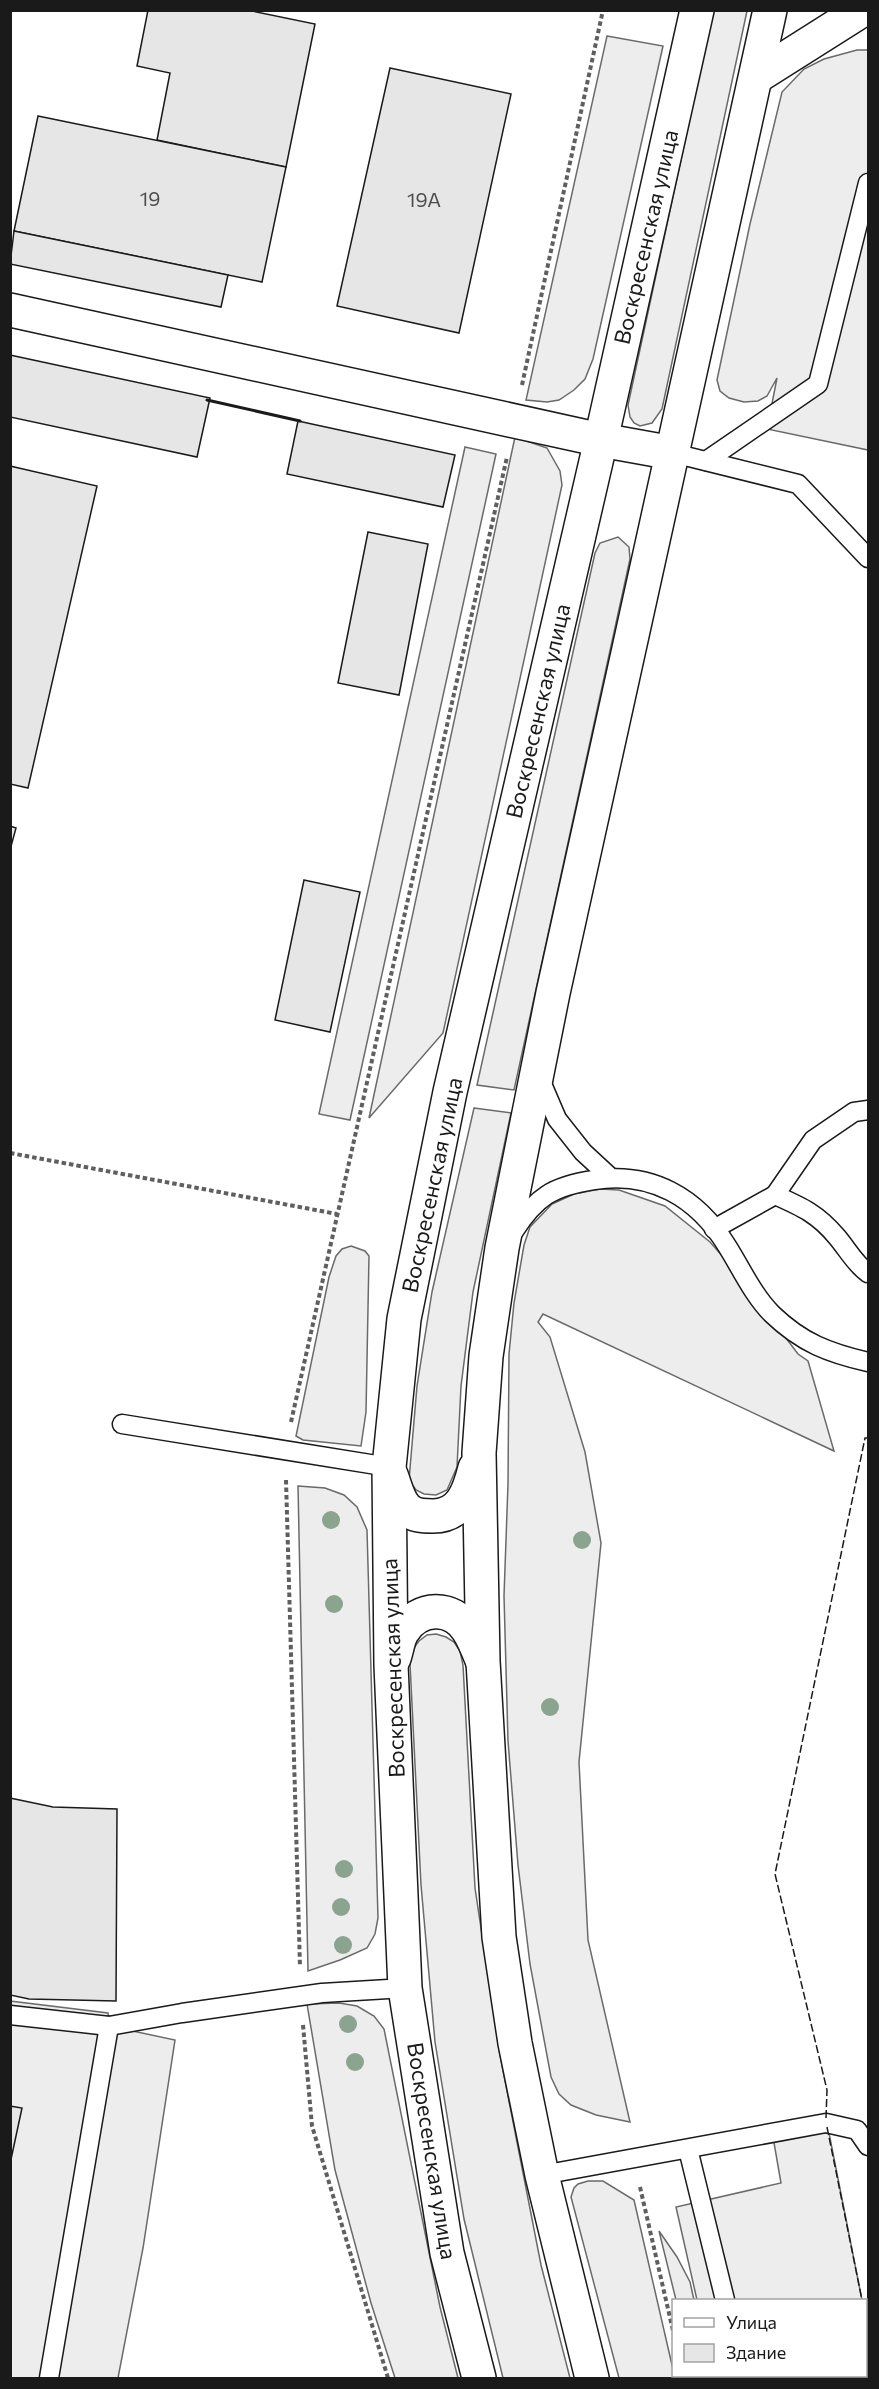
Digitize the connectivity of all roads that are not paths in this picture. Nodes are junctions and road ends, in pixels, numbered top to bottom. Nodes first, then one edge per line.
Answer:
1 (697, 10) edge
2 (770, 10) edge
3 (862, 10) edge
4 (756, 77) junction
5 (868, 183) edge
6 (10, 310) edge
7 (601, 440) junction
8 (672, 453) junction
9 (706, 461) junction
10 (868, 558) edge
11 (537, 1072) junction
12 (868, 1110) edge
13 (610, 1177) junction
14 (775, 1195) junction
15 (714, 1229) junction
16 (502, 1248) junction
17 (868, 1273) edge
18 (868, 1362) edge
19 (122, 1424) dead end
20 (480, 1453) junction
21 (389, 1467) junction
22 (483, 1661) junction
23 (391, 1665) junction
24 (405, 1988) junction
25 (10, 2015) edge
26 (109, 2026) junction
27 (868, 2146) edge
28 (688, 2149) junction
29 (542, 2175) junction
30 (725, 2299) edge
31 (48, 2379) edge
32 (479, 2379) edge
33 (592, 2379) edge

1 - 7 main road, Воскресенская улица
2 - 4 main road
3 - 4 main road
4 - 8 main road
5 - 9 lane
6 - 7 main road
7 - 8 main road
7 - 21 main road, Воскресенская улица
8 - 9 lane
8 - 11 main road
9 - 10 lane
11 - 13 lane
11 - 16 main road
12 - 14 lane
13 - 15 lane
13 - 16 lane
14 - 15 lane
14 - 17 lane
15 - 18 lane
16 - 20 main road
19 - 21 lane
20 - 21 main road
20 - 22 main road
21 - 23 main road, Воскресенская улица
22 - 23 main road
22 - 29 main road
23 - 24 main road, Воскресенская улица
24 - 26 lane
24 - 32 main road, Воскресенская улица
25 - 26 lane
26 - 31 lane
27 - 28 lane
28 - 29 lane
28 - 30 lane
29 - 33 main road

